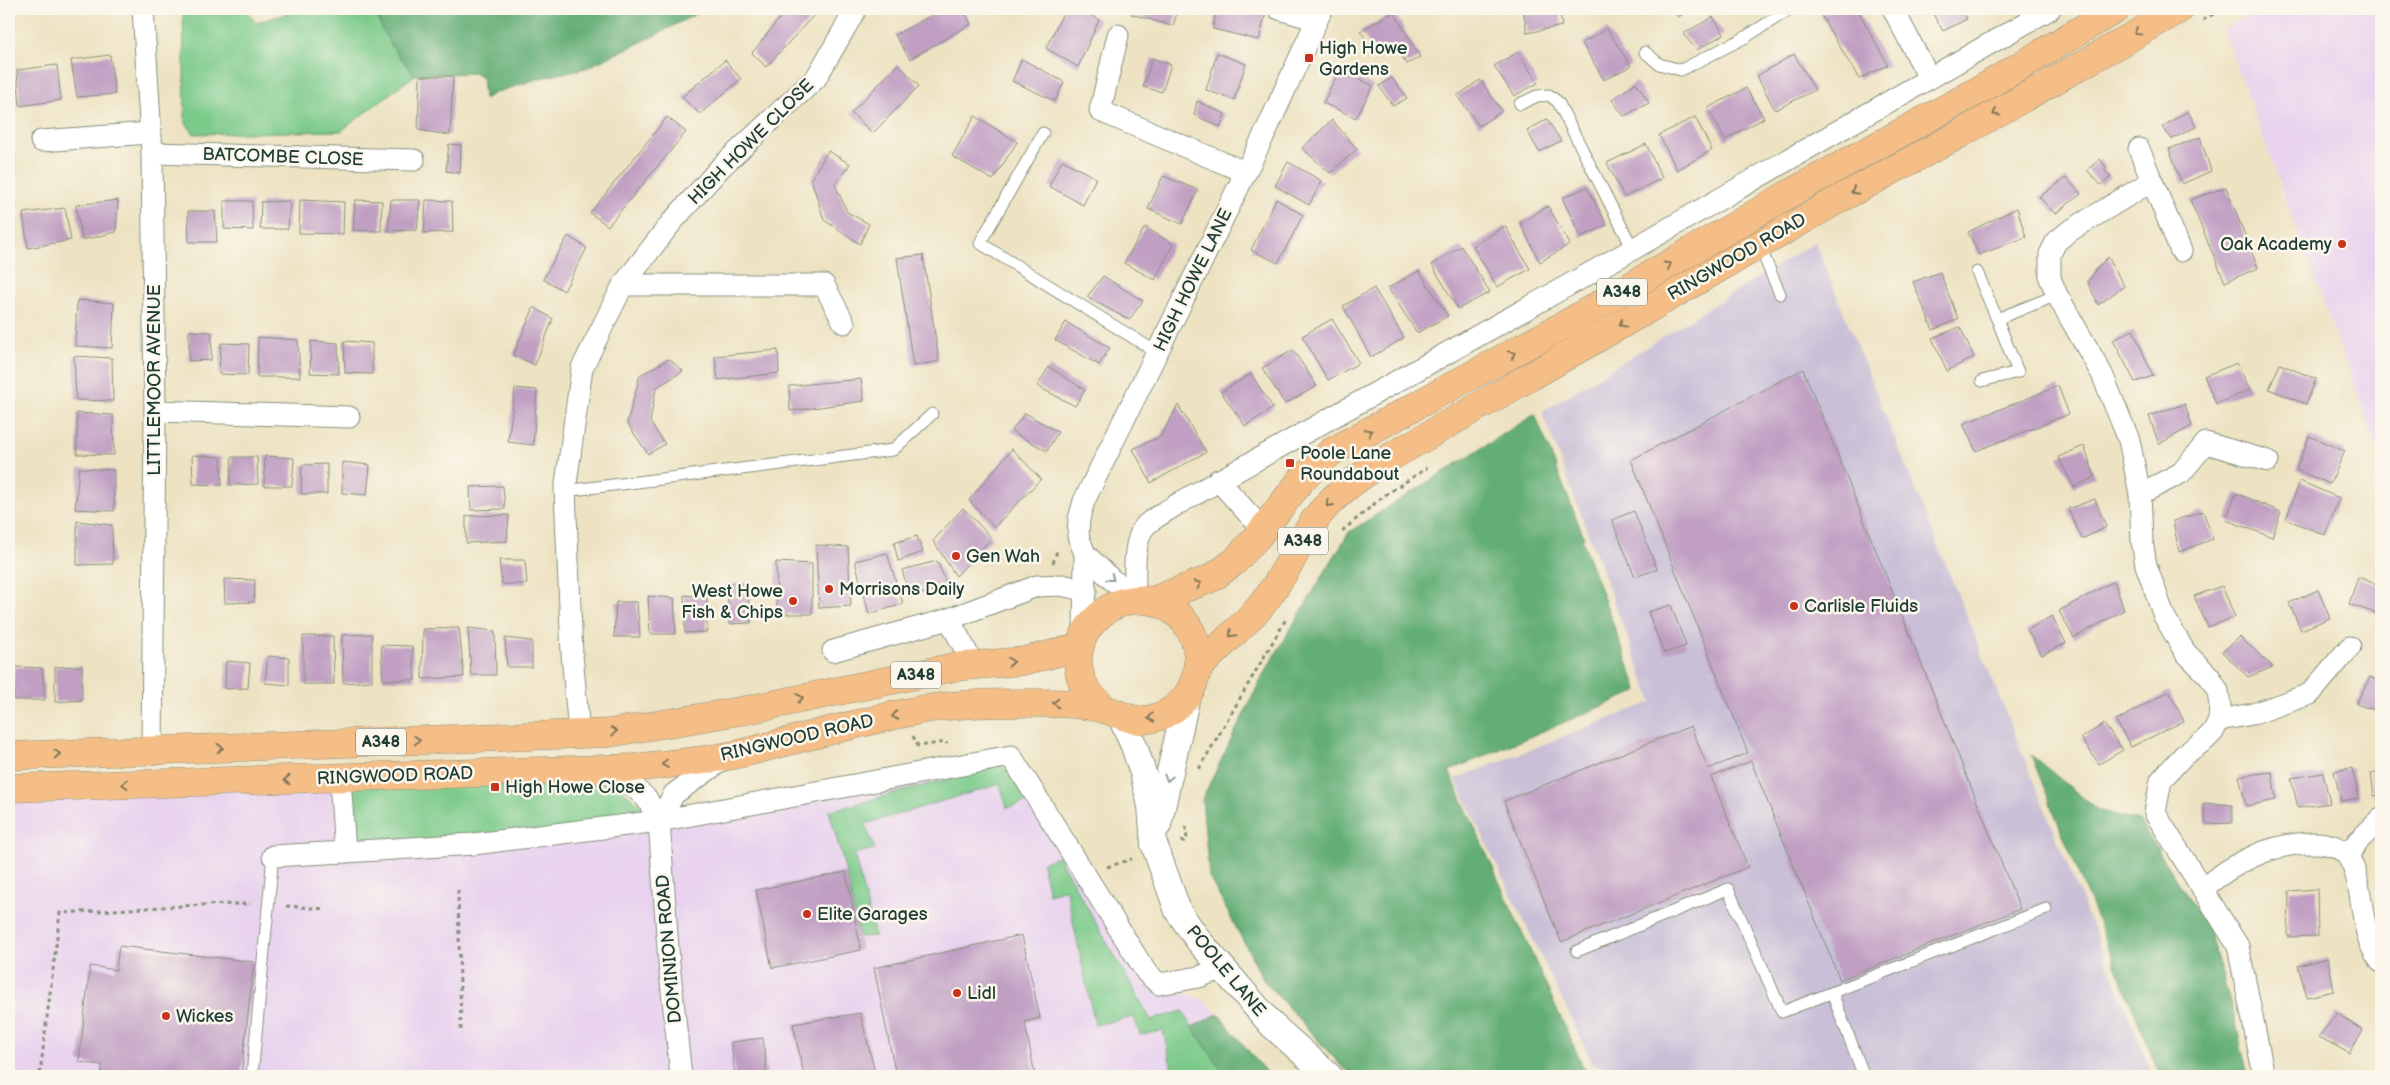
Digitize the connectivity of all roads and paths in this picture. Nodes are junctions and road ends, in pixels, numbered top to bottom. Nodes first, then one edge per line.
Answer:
1 (143, 9) edge
2 (856, 9) edge
3 (1278, 9) edge
4 (1790, 9) edge
5 (1893, 9) edge
6 (2050, 9) edge
7 (2116, 9) edge
8 (2222, 9) edge
9 (1320, 14) edge
10 (2188, 16) edge
11 (1118, 35) dead end
12 (1645, 52) dead end
13 (1929, 78) junction
14 (1520, 104) dead end
15 (1043, 133) dead end
16 (41, 140) dead end
17 (151, 143) junction
18 (2139, 149) dead end
19 (414, 160) dead end
20 (1245, 172) junction
21 (2152, 181) junction
22 (1759, 245) junction
23 (1633, 250) junction
24 (2182, 251) dead end
25 (1977, 272) dead end
26 (623, 285) junction
27 (1780, 294) dead end
28 (2057, 294) junction
29 (1998, 319) junction
30 (844, 323) dead end
31 (1158, 353) junction
32 (1982, 381) dead end
33 (155, 411) junction
34 (932, 414) dead end
35 (350, 417) dead end
36 (2268, 461) dead end
37 (1434, 464) dead end
38 (1218, 480) junction
39 (565, 491) junction
40 (2140, 494) junction
41 (1079, 519) junction
42 (1263, 530) junction
43 (1338, 534) dead end
44 (1085, 554) junction
45 (1037, 586) junction
46 (1086, 591) junction
47 (1142, 598) junction
48 (1288, 616) dead end
49 (949, 619) junction
50 (1082, 640) junction
51 (2350, 647) dead end
52 (833, 651) dead end
53 (974, 664) junction
54 (1199, 667) junction
55 (1187, 696) junction
56 (1113, 713) junction
57 (2219, 720) junction
58 (579, 734) junction
59 (152, 751) junction
60 (9, 756) edge
61 (729, 756) junction
62 (598, 769) junction
63 (1197, 775) dead end
64 (340, 778) junction
65 (9, 788) edge
66 (1187, 819) dead end
67 (2381, 819) edge
68 (659, 821) junction
69 (1187, 840) dead end
70 (345, 852) junction
71 (1144, 852) junction
72 (273, 856) joint
73 (2348, 856) junction
74 (1085, 874) junction
75 (2202, 888) junction
76 (458, 890) dead end
77 (267, 903) junction
78 (2046, 909) dead end
79 (325, 910) dead end
80 (1577, 951) dead end
81 (2381, 962) edge
82 (1223, 968) junction
83 (1832, 992) junction
84 (461, 1034) dead end
85 (40, 1074) dead end
86 (252, 1076) edge
87 (681, 1076) edge
88 (1329, 1076) edge
89 (1864, 1076) edge
90 (2264, 1076) edge

1 - 17 street, LITTLEMOOR AVENUE
2 - 26 street, HIGH HOWE CLOSE
3 - 9 street
4 - 12 lane
5 - 13 street
6 - 13 street
42 -> 7 highway, RINGWOOD ROAD / A348
8 - 10 path
9 - 20 street, HIGH HOWE LANE
10 -> 22 highway, RINGWOOD ROAD / A348
11 - 20 street
13 - 23 street
14 - 23 lane
15 - 31 lane
16 - 17 street, BATCOMBE CLOSE
17 - 19 street, BATCOMBE CLOSE
17 - 33 street, LITTLEMOOR AVENUE
18 - 21 street
20 - 31 street, HIGH HOWE LANE
21 - 24 street
21 - 28 street
22 - 27 lane
22 -> 54 highway, RINGWOOD ROAD / A348
23 - 38 street
25 - 29 lane
26 - 30 street
26 - 39 street, HIGH HOWE CLOSE
28 - 29 lane
28 - 40 street
29 - 32 lane
31 - 41 street, HIGH HOWE LANE
33 - 35 street
33 - 59 street, LITTLEMOOR AVENUE
34 - 39 lane
36 - 40 street
37 - 43 path
38 - 42 street
38 - 47 street
39 - 58 street, HIGH HOWE CLOSE
40 - 57 street
41 - 44 street, HIGH HOWE LANE
41 - 45 path
47 -> 42 highway, RINGWOOD ROAD / A348
44 - 46 street, HIGH HOWE LANE
44 -> 47 street
45 - 46 street
45 - 49 street
46 - 50 street, HIGH HOWE LANE
47 - 50 highway
47 - 54 highway
48 - 63 path
49 - 52 street
49 - 53 street
53 -> 50 highway, RINGWOOD ROAD / A348
50 - 56 highway
51 - 57 street
58 -> 53 highway, RINGWOOD ROAD / A348
54 - 55 highway
55 -> 56 highway
55 -> 71 street
56 -> 61 highway, RINGWOOD ROAD / A348
56 - 71 street, POOLE LANE
57 - 75 street
59 -> 58 highway, RINGWOOD ROAD / A348
60 -> 59 highway, RINGWOOD ROAD / A348
61 -> 62 highway, RINGWOOD ROAD / A348
61 - 68 street
62 - 64 highway, RINGWOOD ROAD / A348
62 - 68 street
64 -> 65 highway, RINGWOOD ROAD / A348
64 - 70 street
66 - 69 path
67 - 73 street
68 - 70 street
68 - 74 street
68 - 87 street, DOMINION ROAD
70 - 72 street
71 - 74 path
71 - 82 street, POOLE LANE
72 - 77 lane
73 - 75 street
73 - 81 street
74 - 82 street
75 - 90 street
76 - 84 path
77 - 79 path
77 - 85 path
77 - 86 lane
78 - 83 lane
80 - 83 lane
82 - 88 street, POOLE LANE
83 - 89 lane

